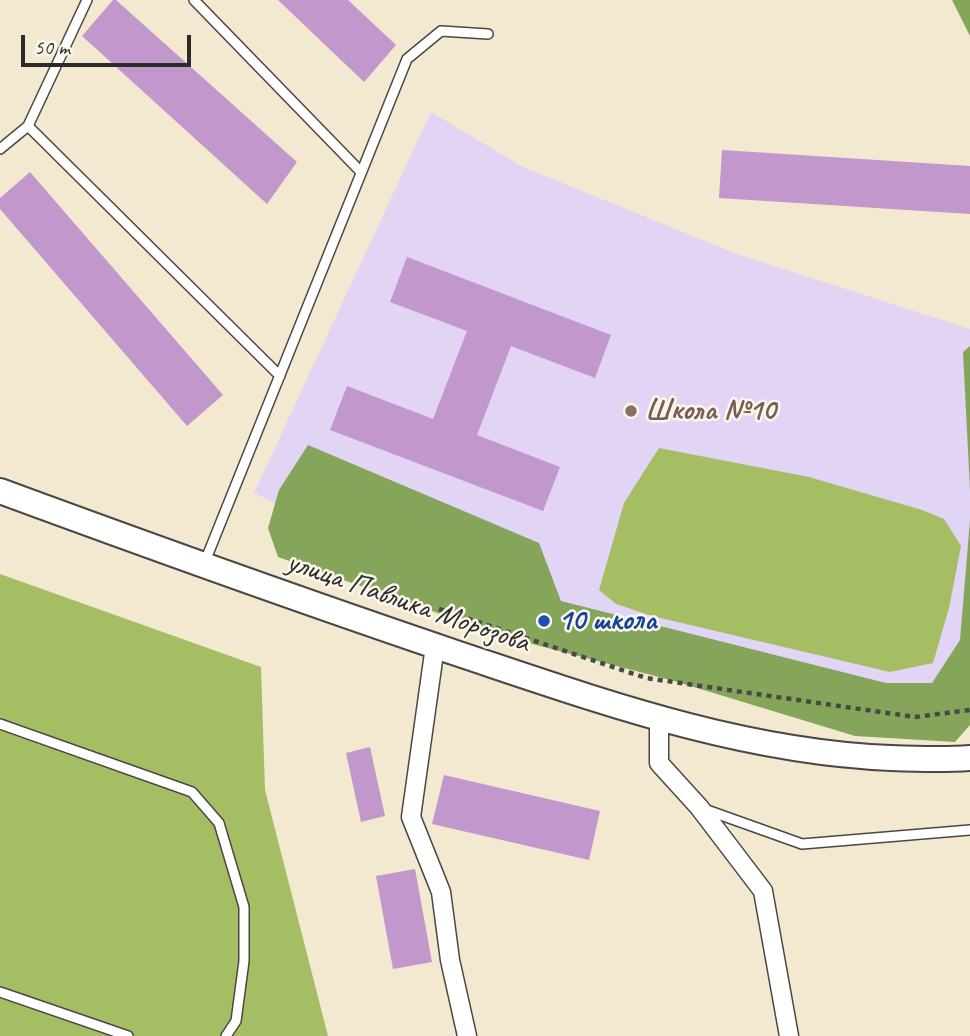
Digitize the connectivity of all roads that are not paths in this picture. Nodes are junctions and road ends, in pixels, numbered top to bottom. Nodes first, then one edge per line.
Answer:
1 (87, 0) edge
2 (194, 0) edge
3 (488, 34) dead end
4 (29, 126) junction
5 (0, 149) edge
6 (361, 172) junction
7 (280, 376) junction
8 (0, 491) edge
9 (204, 565) junction
10 (435, 646) junction
11 (659, 719) junction
12 (0, 724) edge
13 (970, 758) edge
14 (699, 807) junction
15 (970, 830) edge
16 (0, 992) edge
17 (128, 1036) edge
18 (226, 1036) edge
19 (467, 1036) edge
20 (789, 1036) edge

1 - 4 lane
2 - 6 lane
3 - 6 lane
4 - 5 lane
4 - 7 lane
6 - 7 lane
7 - 9 lane
8 - 9 main road, улица Павлика Морозова
9 - 10 main road, улица Павлика Морозова
10 - 11 main road, улица Павлика Морозова
10 - 19 street
11 - 13 main road, улица Павлика Морозова
11 - 14 street
12 - 18 lane
14 - 15 lane
14 - 20 street
16 - 17 lane

